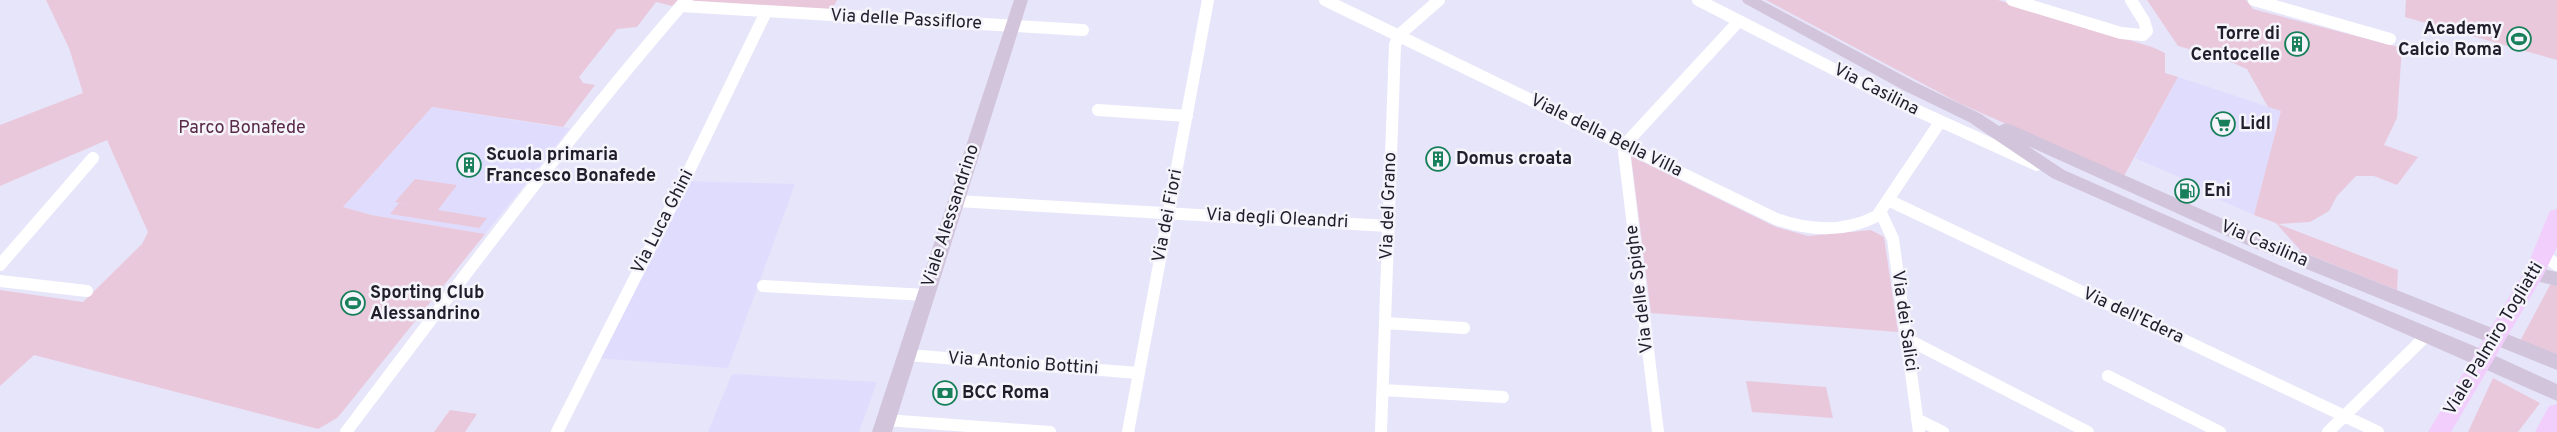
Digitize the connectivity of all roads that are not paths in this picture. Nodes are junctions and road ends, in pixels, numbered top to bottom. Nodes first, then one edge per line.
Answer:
1 (1021, 0) edge
2 (1208, 0) edge
3 (1324, 0) edge
4 (1439, 0) edge
5 (1698, 0) edge
6 (1749, 0) edge
7 (2012, 0) edge
8 (2044, 0) edge
9 (2131, 0) edge
10 (2254, 0) edge
11 (683, 3) edge
12 (2034, 7) junction
13 (766, 12) junction
14 (1738, 22) junction
15 (1012, 26) junction
16 (1084, 30) dead end
17 (1399, 35) junction
18 (2390, 39) dead end
19 (1098, 110) dead end
20 (1187, 116) junction
21 (1975, 118) junction
22 (1940, 122) junction
23 (1625, 145) junction
24 (93, 158) dead end
25 (2058, 174) junction
26 (1888, 200) junction
27 (956, 201) junction
28 (1169, 213) junction
29 (1880, 213) junction
30 (2557, 216) edge
31 (1388, 226) junction
32 (2550, 260) edge
33 (0, 265) edge
34 (2534, 274) junction
35 (2557, 278) edge
36 (0, 282) edge
37 (763, 286) dead end
38 (87, 291) dead end
39 (926, 294) junction
40 (1385, 323) junction
41 (1464, 328) dead end
42 (2428, 334) junction
43 (2496, 338) junction
44 (1907, 339) junction
45 (907, 356) junction
46 (2484, 358) junction
47 (2557, 362) edge
48 (1139, 373) junction
49 (2108, 376) dead end
50 (1383, 390) junction
51 (2557, 393) edge
52 (1503, 397) dead end
53 (2557, 413) edge
54 (2344, 416) junction
55 (1918, 425) edge
56 (884, 426) edge
57 (346, 432) edge
58 (557, 432) edge
59 (1050, 432) edge
60 (1128, 432) edge
61 (1381, 432) edge
62 (1658, 432) edge
63 (1943, 432) edge
64 (2088, 432) edge
65 (2220, 432) edge
66 (2328, 432) edge
67 (2378, 432) edge
68 (2439, 432) edge
69 (2546, 432) edge

1 - 15 main road, Viale Alessandrino
2 - 20 street, Via dei Fiori
3 - 17 street, Viale della Bella Villa
4 - 17 street
5 - 14 street, Via Casilina
6 - 21 main road, Via Casilina
7 - 12 street
8 - 12 street
9 - 12 street
10 - 18 street
11 - 13 street, Via delle Passiflore
11 - 57 street
13 - 15 street, Via delle Passiflore
13 - 58 street, Via Luca Ghini
14 - 22 street, Via Casilina
14 - 23 street
15 - 16 street, Via delle Passiflore
15 - 27 main road, Viale Alessandrino
17 - 23 street, Viale della Bella Villa
17 - 31 street, Via del Grano
19 - 20 street
20 - 28 street, Via dei Fiori
21 - 25 main road, Via Casilina
21 - 43 main road, Via Casilina
22 - 25 street, Via Casilina
22 - 26 street
23 - 29 street, Viale della Bella Villa
23 - 62 street, Via delle Spighe
24 - 33 street
25 - 42 main road, Via Casilina
26 - 29 street
26 - 54 street, Via dell'Edera
27 - 28 street, Via degli Oleandri
27 - 39 main road, Viale Alessandrino
28 - 31 street, Via degli Oleandri
28 - 48 street, Via dei Fiori
29 - 44 street, Via dei Salici
30 - 32 main road, Viale Palmiro Togliatti
31 - 40 street, Via del Grano
32 - 34 main road, Viale Palmiro Togliatti
34 - 35 main road
34 - 43 main road, Viale Palmiro Togliatti
36 - 38 street
37 - 39 street
39 - 45 main road, Viale Alessandrino
40 - 41 street
40 - 50 street, Via del Grano
42 - 46 main road, Via Casilina
42 - 54 street
43 - 46 main road, Viale Palmiro Togliatti
43 - 47 main road, Via Casilina
44 - 55 street, Via dei Salici
44 - 64 street
45 - 48 street, Via Antonio Bottini
45 - 56 main road, Viale Alessandrino
46 - 51 main road, Via Casilina
46 - 68 main road, Viale Palmiro Togliatti
48 - 60 street, Via dei Fiori
49 - 65 street
50 - 52 street
50 - 61 street, Via del Grano
53 - 69 main road
54 - 66 street
54 - 67 street, Via dell'Edera
55 - 63 street
56 - 59 street

